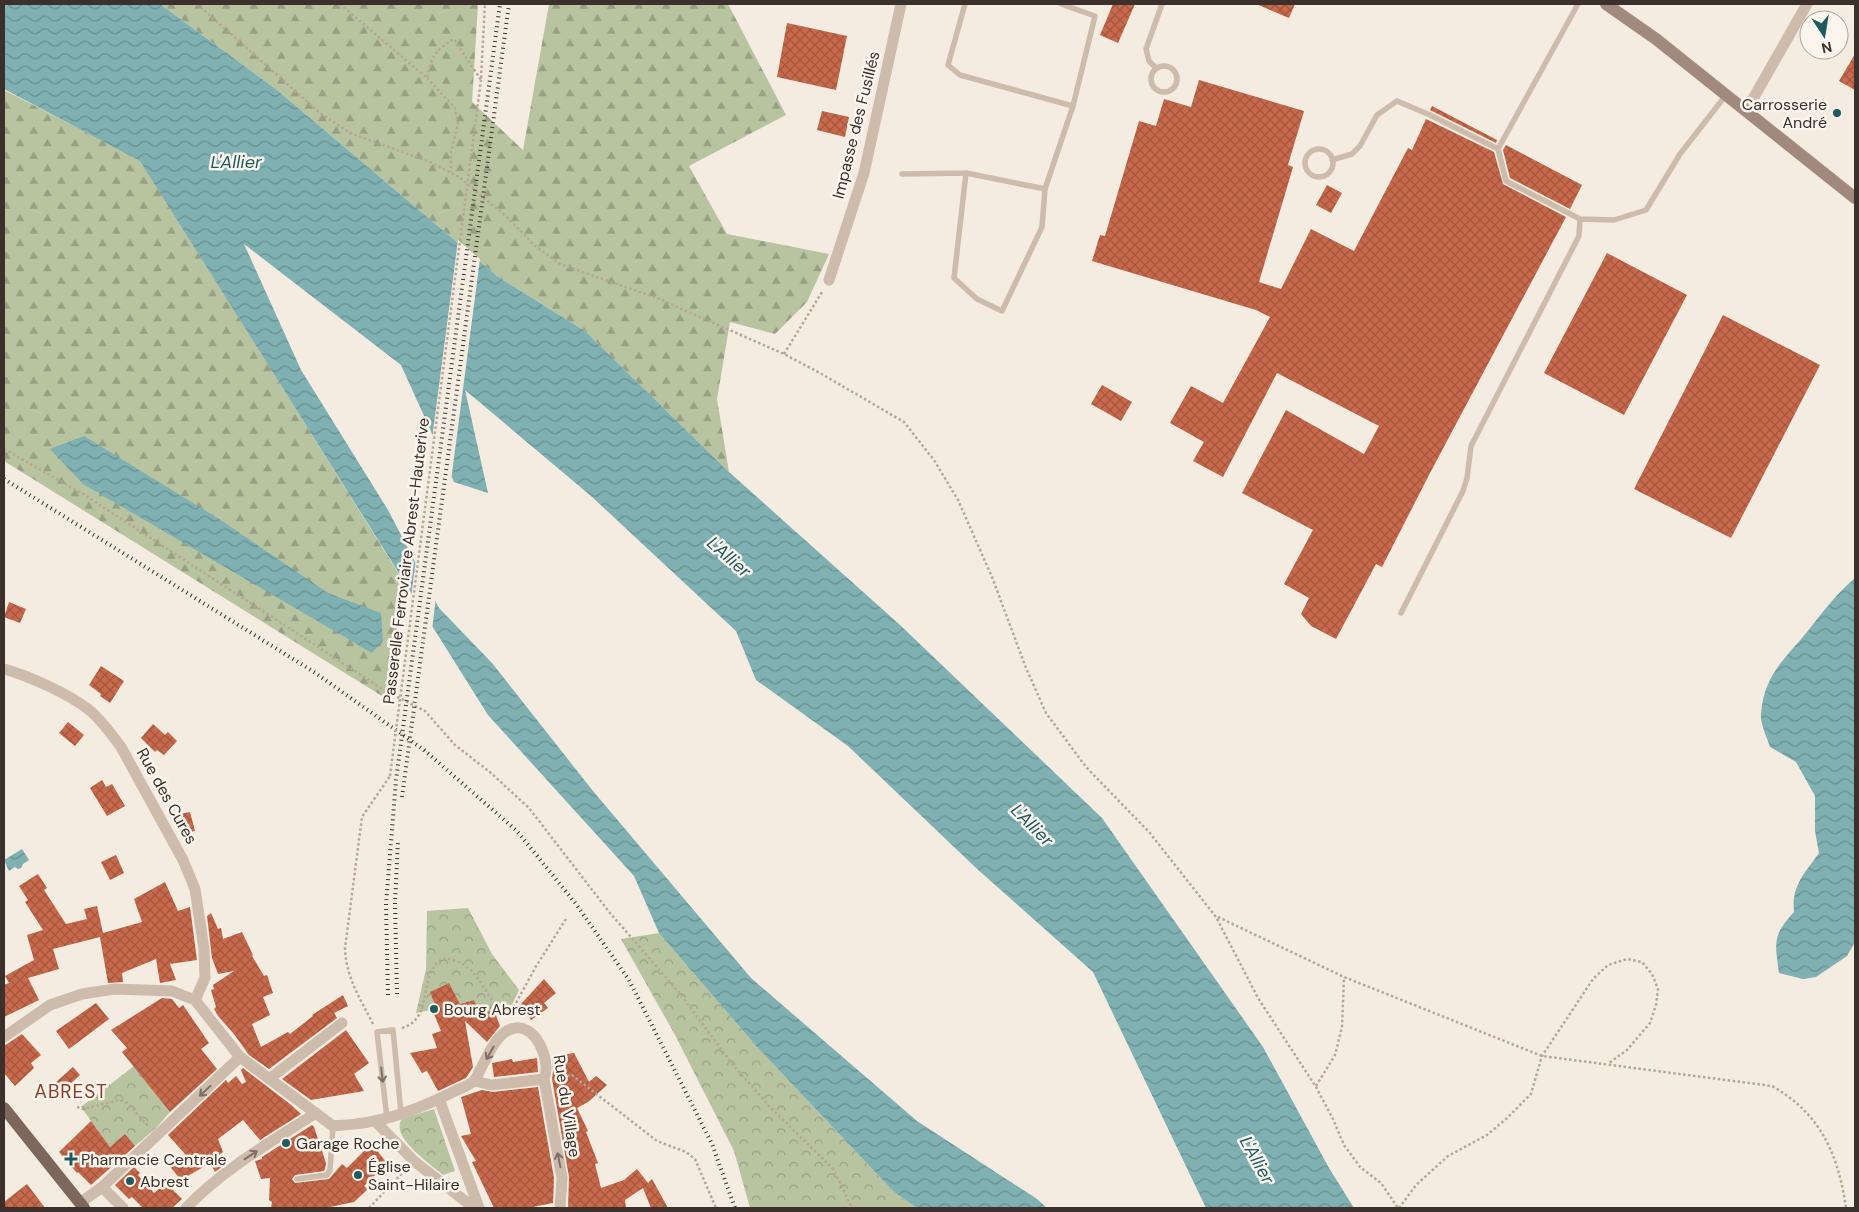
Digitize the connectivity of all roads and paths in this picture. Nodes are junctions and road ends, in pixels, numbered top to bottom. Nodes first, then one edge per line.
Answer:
1 (197, 4) edge
2 (340, 4) edge
3 (485, 4) edge
4 (902, 4) edge
5 (965, 4) edge
6 (1061, 4) edge
7 (1162, 4) edge
8 (1578, 4) edge
9 (1606, 4) edge
10 (1808, 4) edge
11 (1156, 68) junction
12 (427, 78) junction
13 (481, 80) junction
14 (1726, 96) junction
15 (1072, 106) junction
16 (1746, 111) junction
17 (1498, 149) junction
18 (1332, 160) junction
19 (450, 173) junction
20 (966, 173) junction
21 (902, 174) dead end
22 (1045, 189) junction
23 (1855, 198) edge
24 (1580, 219) junction
25 (829, 280) joint
26 (784, 354) junction
27 (4, 449) edge
28 (1401, 613) dead end
29 (4, 668) edge
30 (1216, 917) junction
31 (566, 918) dead end
32 (1344, 977) junction
33 (195, 1000) junction
34 (342, 1023) dead end
35 (393, 1030) junction
36 (377, 1032) junction
37 (4, 1037) edge
38 (1542, 1056) junction
39 (240, 1057) junction
40 (1608, 1064) junction
41 (269, 1079) junction
42 (544, 1079) junction
43 (474, 1081) junction
44 (1316, 1087) junction
45 (438, 1099) junction
46 (77, 1107) dead end
47 (4, 1108) edge
48 (316, 1113) junction
49 (402, 1113) junction
50 (387, 1118) junction
51 (374, 1121) junction
52 (333, 1126) junction
53 (156, 1136) junction
54 (414, 1161) junction
55 (297, 1179) dead end
56 (102, 1186) junction
57 (82, 1206) edge
58 (123, 1208) edge
59 (186, 1208) edge
60 (369, 1208) edge
61 (474, 1208) edge
62 (479, 1208) edge
63 (560, 1208) edge
64 (716, 1208) edge
65 (852, 1208) edge
66 (1398, 1208) edge
67 (1846, 1208) edge

1 - 19 path
2 - 12 path
3 - 13 path, Passerelle Ferroviaire Abrest-Hauterive
4 - 25 street, Impasse des Fusillés
5 - 15 lane
6 - 15 lane
7 - 11 lane
8 - 17 lane
9 - 14 main road
10 - 16 street
11 - 11 lane
12 - 13 path
12 - 19 path
13 - 36 path, Passerelle Ferroviaire Abrest-Hauterive, bridge
14 - 16 main road
14 - 24 lane
15 - 22 lane
16 - 23 main road
17 - 18 lane
17 - 24 lane
18 - 18 lane
19 - 26 path
20 - 21 lane
20 - 22 lane
20 - 22 lane
24 - 28 lane
25 - 26 path
26 - 30 path
27 - 65 path
29 - 33 street, Rue des Cures
30 - 32 path
30 - 44 path
31 - 35 path
32 - 38 path
32 - 44 path
33 - 37 street
33 - 39 street
34 - 41 street
35 - 36 lane
35 - 49 lane
36 -> 50 lane
38 - 40 path
38 - 40 path
38 - 66 path
39 - 41 street
39 -> 53 street
40 - 67 path
41 - 48 street
42 - 43 street
42 -> 43 street, Rue du Village
63 -> 42 street, Rue du Village
42 - 64 path
43 - 45 street
44 - 66 path
45 - 49 street
45 - 62 street
46 - 53 path
47 - 57 main road
48 - 52 street
59 -> 48 street
49 - 50 street
50 - 51 street
51 - 52 street
51 - 54 street
52 - 55 lane
53 - 56 street
54 - 60 path
54 - 61 street
56 - 57 street
56 - 58 street

